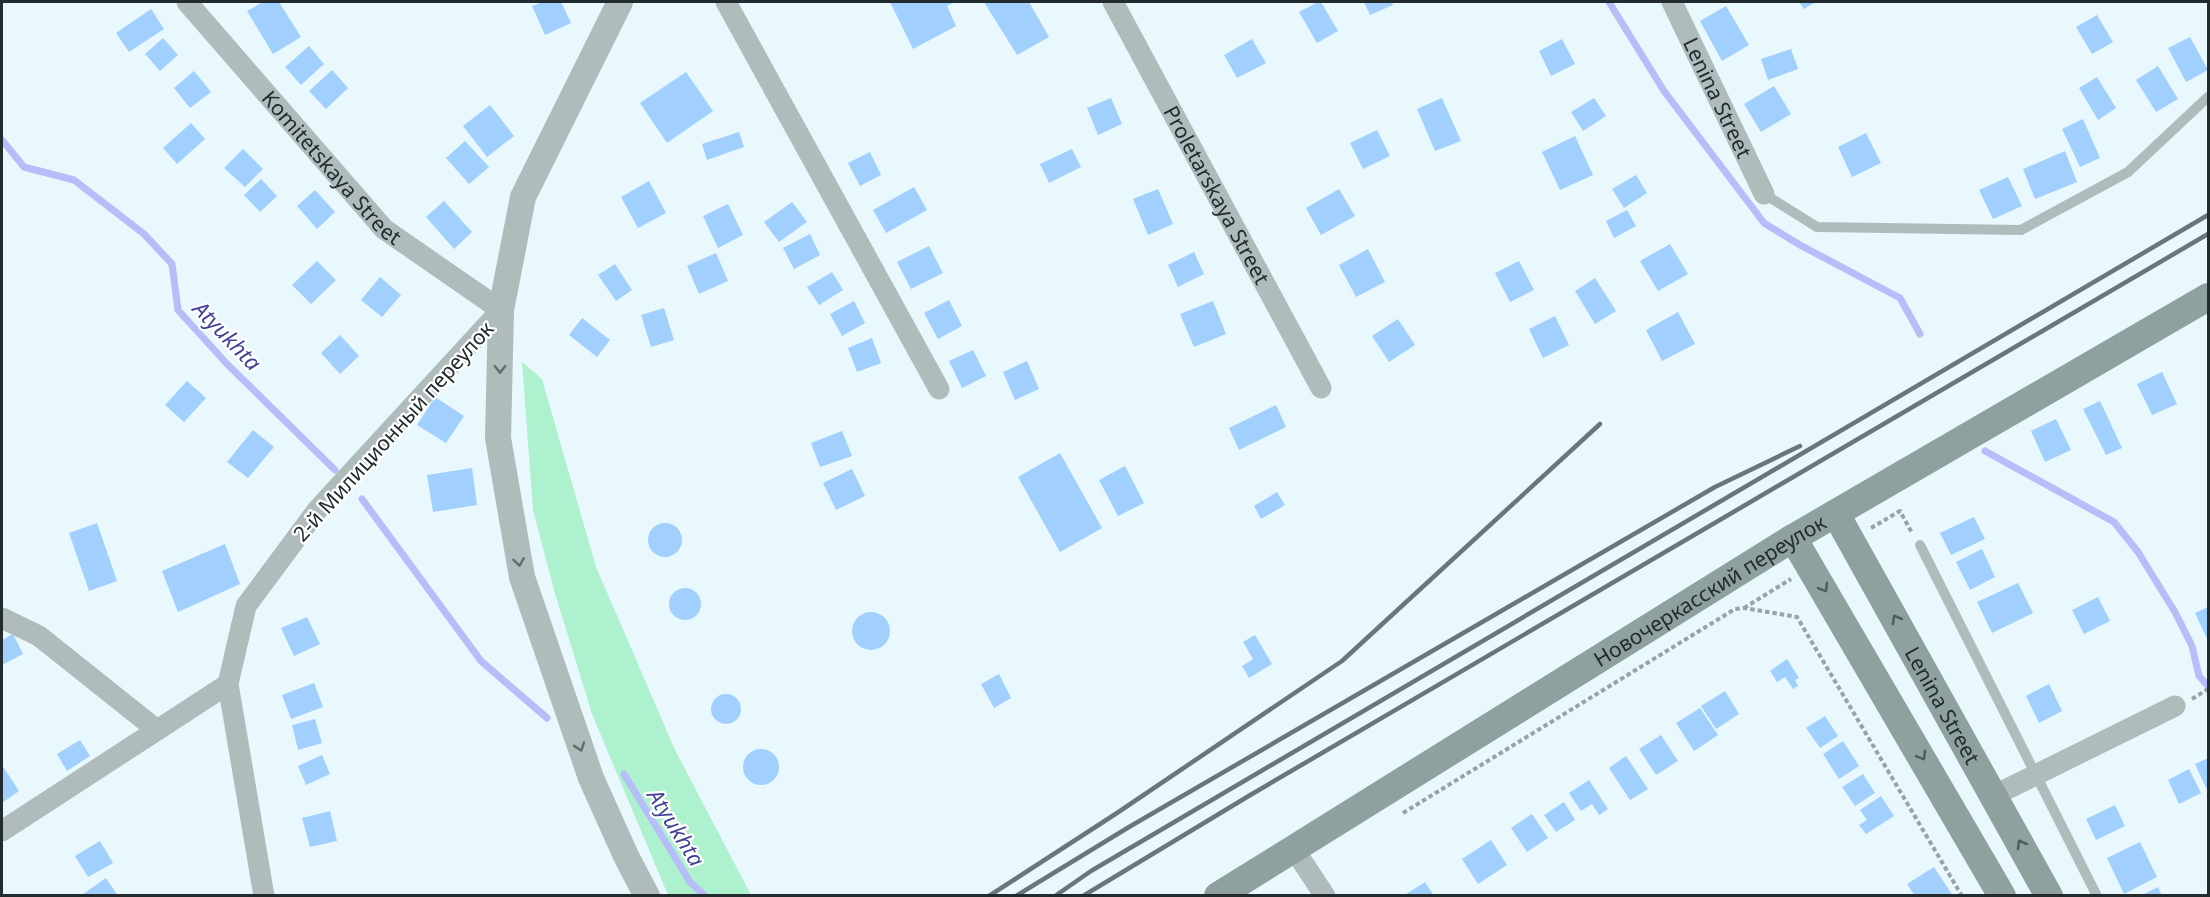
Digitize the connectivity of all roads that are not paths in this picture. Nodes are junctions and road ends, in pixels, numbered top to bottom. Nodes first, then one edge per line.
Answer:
1 (187, 2) edge
2 (620, 2) edge
3 (726, 2) edge
4 (1113, 2) edge
5 (1672, 2) edge
6 (2208, 97) edge
7 (1764, 194) joint
8 (2208, 297) edge
9 (501, 310) junction
10 (1321, 388) dead end
11 (939, 389) dead end
12 (1836, 514) junction
13 (1793, 538) junction
14 (1920, 545) dead end
15 (2, 618) edge
16 (228, 684) junction
17 (2175, 706) dead end
18 (157, 730) junction
19 (2035, 775) junction
20 (1993, 796) junction
21 (2, 831) edge
22 (1294, 849) junction
23 (264, 896) edge
24 (647, 896) edge
25 (1218, 896) edge
26 (1325, 896) edge
27 (2002, 896) edge
28 (2049, 896) edge
29 (2097, 896) edge

1 - 9 street, Komitetskaya Street
2 - 9 street
3 - 11 street
4 - 10 street, Proletarskaya Street
5 - 7 street, Lenina Street
6 - 7 lane
8 - 12 main road, Новочеркасский переулок
9 - 16 street, 2-й Милиционный переулок
9 -> 24 street
12 - 13 main road, Новочеркасский переулок
20 -> 12 main road, Lenina Street
13 - 22 main road, Новочеркасский переулок
13 -> 27 main road, Lenina Street
14 - 19 lane
15 - 18 street
16 - 18 street
16 - 23 street, 2-й Милиционный переулок
17 - 19 street
18 - 21 street
19 - 20 street
19 - 29 lane
28 -> 20 main road, Lenina Street
22 - 25 main road, Новочеркасский переулок
22 - 26 street

